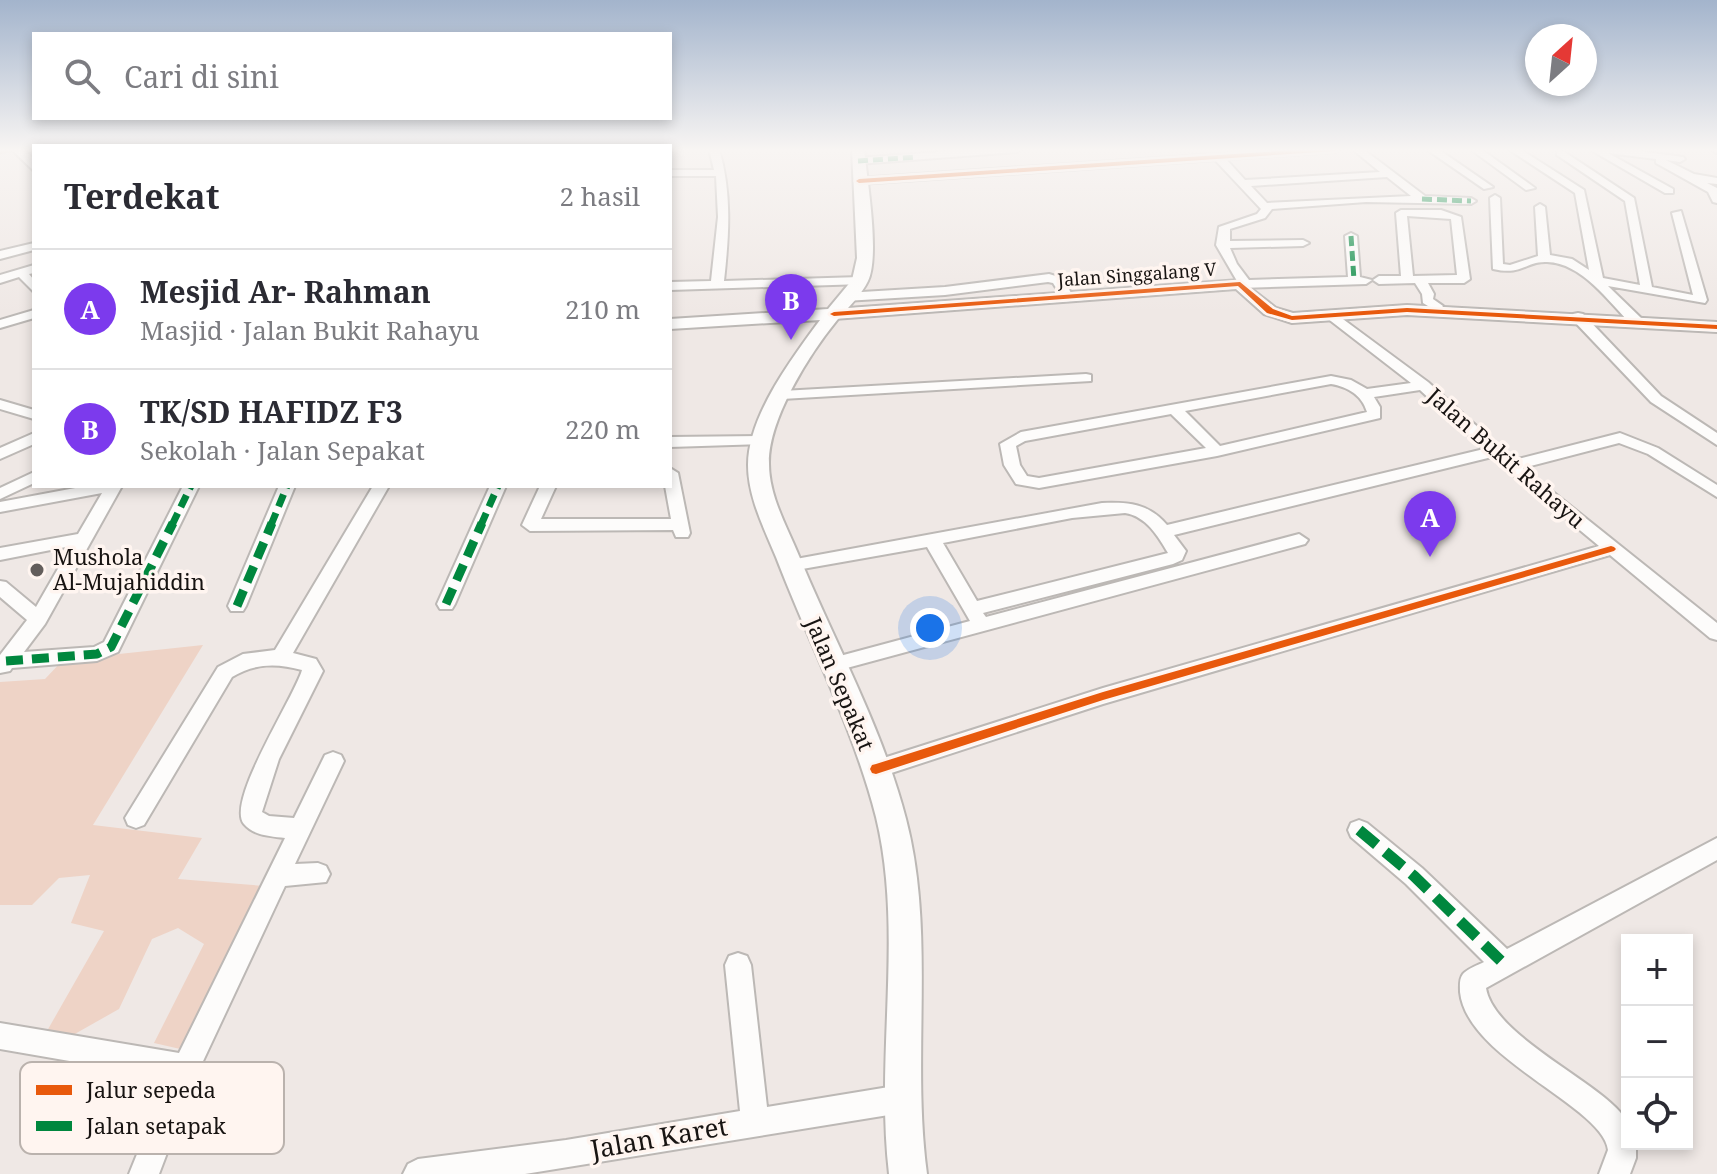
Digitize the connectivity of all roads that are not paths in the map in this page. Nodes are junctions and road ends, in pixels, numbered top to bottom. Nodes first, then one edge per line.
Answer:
1 (726, 204) edge
2 (861, 204) edge
3 (1297, 204) edge
4 (1493, 204) edge
5 (1583, 204) edge
6 (1631, 204) edge
7 (1265, 206) joint
8 (1540, 207) dead end
9 (1677, 213) dead end
10 (1351, 236) dead end
11 (1303, 243) dead end
12 (1222, 245) junction
13 (32, 247) edge
14 (0, 255) edge
15 (1544, 258) junction
16 (27, 270) edge
17 (0, 279) edge
18 (1413, 279) junction
19 (1366, 280) junction
20 (860, 281) junction
21 (1598, 281) junction
22 (1243, 284) junction
23 (672, 286) edge
24 (717, 286) junction
25 (1647, 291) junction
26 (1701, 300) junction
27 (1717, 303) edge
28 (840, 306) junction
29 (1439, 309) junction
30 (32, 315) edge
31 (1332, 315) junction
32 (1578, 317) junction
33 (1636, 321) junction
34 (0, 324) edge
35 (672, 324) edge
36 (1717, 327) edge
37 (1086, 378) dead end
38 (1423, 385) junction
39 (1365, 394) junction
40 (782, 395) junction
41 (0, 404) edge
42 (1176, 410) junction
43 (27, 413) edge
44 (0, 419) edge
45 (1709, 429) edge
46 (32, 439) edge
47 (1717, 440) edge
48 (760, 441) junction
49 (672, 442) edge
50 (1217, 451) junction
51 (1495, 451) junction
52 (0, 454) edge
53 (1511, 466) junction
54 (32, 478) edge
55 (672, 483) edge
56 (103, 488) edge
57 (113, 488) edge
58 (190, 488) edge
59 (286, 488) edge
60 (380, 488) edge
61 (497, 488) edge
62 (547, 488) edge
63 (1717, 492) edge
64 (0, 494) edge
65 (0, 507) edge
66 (1161, 532) junction
67 (85, 538) junction
68 (932, 540) junction
69 (1299, 540) dead end
70 (1611, 549) junction
71 (0, 554) edge
72 (791, 565) junction
73 (0, 587) edge
74 (446, 604) dead end
75 (237, 606) dead end
76 (976, 616) junction
77 (38, 619) junction
78 (1717, 633) edge
79 (281, 657) junction
80 (832, 665) junction
81 (3, 666) edge
82 (333, 761) dead end
83 (876, 769) junction
84 (136, 818) dead end
85 (300, 829) junction
86 (1359, 830) dead end
87 (1717, 848) edge
88 (318, 874) dead end
89 (278, 876) junction
90 (1504, 964) junction
91 (738, 965) dead end
92 (0, 1036) edge
93 (151, 1062) edge
94 (189, 1062) edge
95 (901, 1099) junction
96 (755, 1122) junction
97 (152, 1154) edge
98 (144, 1174) edge
99 (418, 1174) edge
100 (908, 1174) edge
101 (1614, 1174) edge

1 - 24 street
2 - 20 main road
3 - 7 street
4 - 15 street
5 - 21 street
6 - 25 street
7 - 12 street
8 - 15 street
9 - 26 street
10 - 19 street
11 - 12 street
12 - 22 street
13 - 14 street
15 - 21 street
16 - 17 street
18 - 18 street
18 - 19 street
18 - 29 street
19 - 22 street
20 - 24 street
20 - 28 main road, Jalan Sepakat
21 - 25 street
21 - 33 street
22 - 28 street, Jalan Singgalang V
22 - 31 street, Jalan Singgalang V
23 - 24 street
25 - 26 street
26 - 27 street
28 - 35 main road
28 - 40 main road, Jalan Sepakat
29 - 31 street, Jalan Singgalang V
29 - 32 street, Jalan Singgalang V
30 - 34 street
31 - 38 street, Jalan Bukit Rahayu
32 - 33 street, Jalan Singgalang V
32 - 45 street
33 - 36 street, Jalan Singgalang V
37 - 40 street
38 - 39 street
38 - 51 street, Jalan Bukit Rahayu
39 - 42 street
39 - 50 street
40 - 48 main road, Jalan Sepakat
41 - 43 street
42 - 50 street
42 - 50 street
43 - 44 street
45 - 47 street
46 - 52 street
48 - 49 street
48 - 72 main road, Jalan Sepakat
51 - 53 street, Jalan Bukit Rahayu
51 - 66 street
53 - 63 street
53 - 70 street, Jalan Bukit Rahayu
54 - 64 street
55 - 62 street
56 - 65 street
57 - 67 street
58 - 81 street
59 - 75 street
60 - 79 street
61 - 74 street
66 - 68 street
66 - 76 street
67 - 71 street
67 - 77 street
68 - 72 street
68 - 76 street
69 - 76 street
70 - 78 street, Jalan Bukit Rahayu
70 - 83 street
72 - 80 main road, Jalan Sepakat
73 - 77 street
76 - 80 street
77 - 81 street
79 - 84 street
79 - 85 street
80 - 83 main road, Jalan Sepakat
82 - 85 street
83 - 95 main road, Jalan Sepakat
85 - 89 street
86 - 90 street
87 - 90 street
88 - 89 street
89 - 94 street
90 - 101 street
91 - 96 street
92 - 93 street
95 - 96 street, Jalan Karet
95 - 100 main road, Jalan Sepakat
96 - 99 street, Jalan Karet
97 - 98 street

